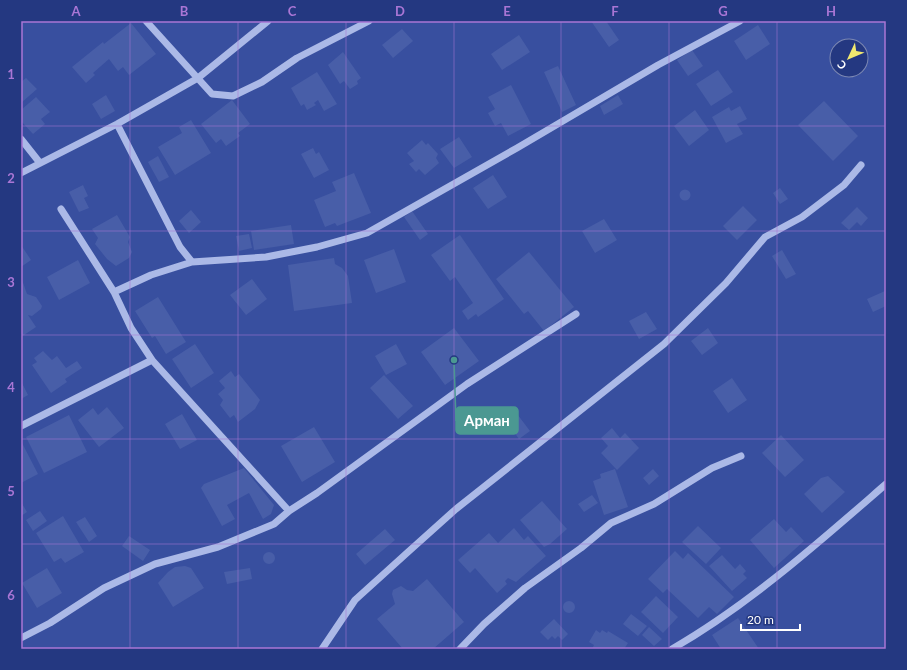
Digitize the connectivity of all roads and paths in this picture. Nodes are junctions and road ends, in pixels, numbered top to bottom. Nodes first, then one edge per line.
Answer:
1 (146, 21) edge
2 (268, 21) edge
3 (369, 21) edge
4 (740, 21) edge
5 (198, 78) junction
6 (117, 124) junction
7 (21, 139) edge
8 (40, 163) junction
9 (861, 165) dead end
10 (21, 173) edge
11 (61, 209) dead end
12 (192, 262) junction
13 (114, 292) junction
14 (576, 314) dead end
15 (152, 360) junction
16 (21, 426) edge
17 (741, 456) dead end
18 (886, 484) edge
19 (289, 511) junction
20 (21, 638) edge
21 (322, 649) edge
22 (460, 649) edge
23 (672, 649) edge

1 - 5 street
2 - 5 street
3 - 5 street
4 - 12 street
5 - 6 street
6 - 8 street
6 - 12 street
7 - 8 street
8 - 10 street
9 - 21 street
11 - 13 street
12 - 13 street
13 - 15 street
14 - 19 street
15 - 16 street
15 - 19 street
17 - 22 street
18 - 23 street
19 - 20 street

